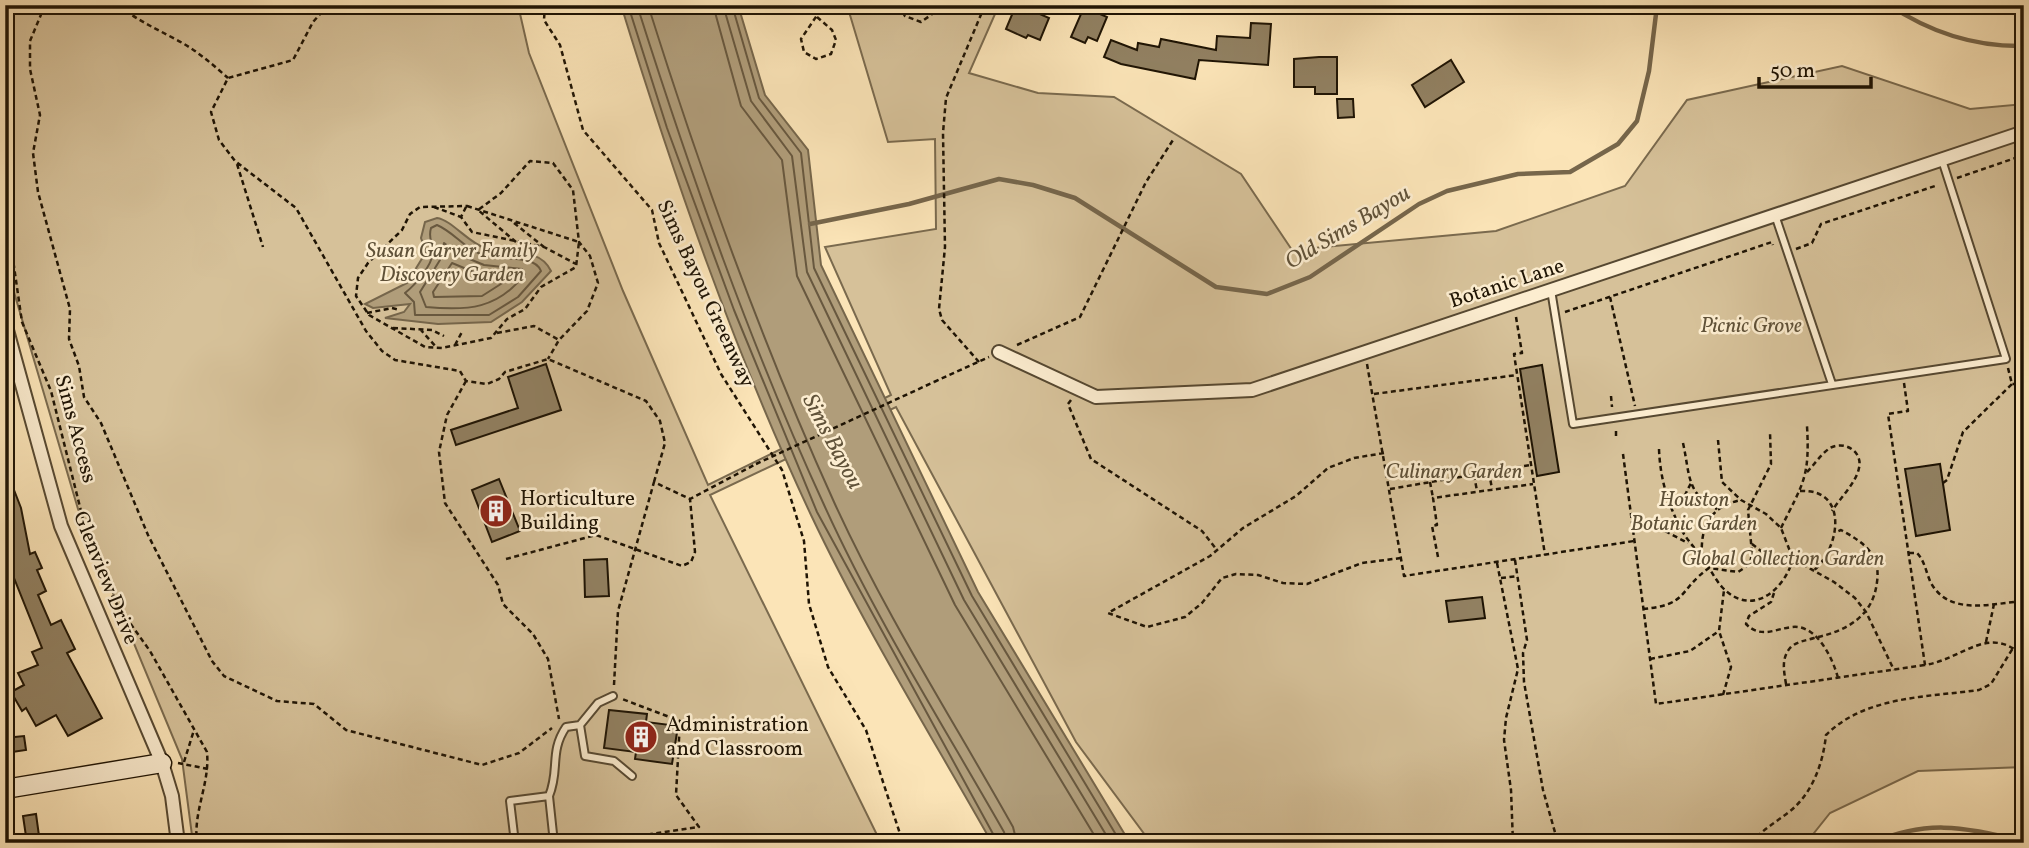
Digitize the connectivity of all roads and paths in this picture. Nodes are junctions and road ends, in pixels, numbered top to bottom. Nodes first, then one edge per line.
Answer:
1 (46, 5) edge
2 (119, 5) edge
3 (328, 5) edge
4 (545, 5) edge
5 (824, 5) edge
6 (898, 5) edge
7 (945, 5) edge
8 (985, 5) edge
9 (817, 17) junction
10 (228, 78) junction
11 (2024, 132) edge
12 (1173, 140) dead end
13 (2024, 155) edge
14 (1942, 160) junction
15 (235, 161) junction
16 (1948, 181) junction
17 (5, 204) edge
18 (431, 206) junction
19 (467, 206) junction
20 (478, 209) junction
21 (1775, 215) junction
22 (461, 217) junction
23 (511, 220) junction
24 (516, 242) junction
25 (579, 242) junction
26 (263, 247) dead end
27 (544, 247) junction
28 (1801, 247) dead end
29 (1776, 255) dead end
30 (576, 264) junction
31 (1551, 290) junction
32 (1610, 297) junction
33 (1513, 302) junction
34 (400, 310) dead end
35 (367, 313) junction
36 (1563, 313) dead end
37 (5, 323) edge
38 (390, 328) junction
39 (420, 329) junction
40 (463, 330) dead end
41 (495, 333) junction
42 (444, 336) dead end
43 (559, 340) junction
44 (455, 345) junction
45 (437, 348) junction
46 (1365, 350) junction
47 (999, 352) junction
48 (548, 359) junction
49 (2006, 359) junction
50 (979, 362) junction
51 (1903, 372) junction
52 (1517, 374) junction
53 (466, 381) junction
54 (1832, 384) junction
55 (2012, 384) junction
56 (2024, 384) edge
57 (1079, 389) junction
58 (1373, 394) junction
59 (1611, 396) dead end
60 (1613, 409) dead end
61 (1637, 416) junction
62 (1807, 426) dead end
63 (1616, 431) dead end
64 (1770, 432) dead end
65 (1616, 437) dead end
66 (1718, 440) dead end
67 (1683, 443) dead end
68 (1659, 449) dead end
69 (1384, 453) junction
70 (1623, 454) dead end
71 (1530, 466) junction
72 (1489, 472) junction
73 (1807, 472) junction
74 (1474, 475) junction
75 (654, 482) junction
76 (1430, 482) junction
77 (1691, 483) junction
78 (1943, 483) dead end
79 (1533, 484) junction
80 (1390, 489) junction
81 (1492, 489) junction
82 (1800, 491) junction
83 (1477, 492) junction
84 (1433, 498) junction
85 (690, 499) junction
86 (1741, 500) junction
87 (1749, 505) junction
88 (1671, 508) junction
89 (1717, 509) junction
90 (1832, 511) junction
91 (1632, 528) junction
92 (1781, 528) junction
93 (1836, 532) junction
94 (1634, 541) junction
95 (1689, 543) junction
96 (1752, 544) junction
97 (635, 549) junction
98 (1217, 550) junction
99 (1909, 553) junction
100 (1545, 555) junction
101 (1438, 557) dead end
102 (1702, 557) junction
103 (1401, 558) junction
104 (506, 559) dead end
105 (1793, 559) junction
106 (1516, 560) junction
107 (1497, 563) junction
108 (1792, 565) junction
109 (1709, 568) junction
110 (1812, 572) junction
111 (1518, 576) junction
112 (1501, 578) junction
113 (1724, 590) junction
114 (1774, 592) junction
115 (2024, 601) edge
116 (1995, 603) junction
117 (1643, 609) junction
118 (1866, 612) junction
119 (1719, 631) junction
120 (1816, 638) junction
121 (1986, 642) junction
122 (2013, 648) junction
123 (2024, 657) edge
124 (1650, 659) junction
125 (1925, 665) junction
126 (1894, 670) junction
127 (1838, 678) junction
128 (1786, 685) junction
129 (1723, 695) junction
130 (613, 696) junction
131 (580, 725) junction
132 (194, 730) junction
133 (184, 762) junction
134 (170, 763) junction
135 (208, 769) junction
136 (632, 776) dead end
137 (5, 789) edge
138 (549, 796) junction
139 (178, 843) edge
140 (197, 843) edge
141 (515, 843) edge
142 (554, 843) edge
143 (589, 843) edge
144 (903, 843) edge
145 (1513, 843) edge
146 (1558, 843) edge
147 (1751, 843) edge

1 - 53 path
2 - 10 path
3 - 10 path
4 - 144 path, Sims Bayou Greenway
5 - 9 path
6 - 7 path
8 - 50 path
9 - 9 path
10 - 15 path
11 - 14 street, Botanic Lane
12 - 47 path
13 - 16 path
14 - 16 lane
14 - 21 street, Botanic Lane
15 - 26 path
15 - 53 path
16 - 28 path
16 - 49 lane
17 - 132 path, Sims Access
18 - 19 path
18 - 22 path
18 - 35 path
19 - 20 path
19 - 22 path
20 - 23 path
20 - 24 path
20 - 25 path
21 - 31 street, Botanic Lane
21 - 54 lane
22 - 24 path
23 - 25 path
23 - 27 path
24 - 27 path
25 - 30 path
25 - 43 path
27 - 30 path
29 - 32 path
30 - 41 path
31 - 33 street, Botanic Lane
31 - 61 lane
32 - 36 path
32 - 61 path
33 - 46 street, Botanic Lane
33 - 52 path
34 - 35 path
35 - 38 path
37 - 134 street, Glenview Drive
38 - 39 path
38 - 45 path
39 - 42 path
39 - 45 path
40 - 44 path
41 - 43 path
41 - 44 path
43 - 48 path
44 - 45 path
46 - 57 street, Botanic Lane
46 - 58 path
47 - 50 path
47 - 57 street, Botanic Lane
48 - 53 path
48 - 75 path
49 - 51 lane
49 - 55 path
50 - 85 path, bridge
51 - 54 lane
51 - 99 path
52 - 58 path
52 - 71 path
54 - 61 lane
55 - 56 path
55 - 78 path
57 - 98 path
58 - 69 path
59 - 60 path
62 - 73 path
63 - 65 path
64 - 87 path
66 - 86 path
67 - 77 path
68 - 88 path
69 - 80 path
69 - 98 path
70 - 91 path
71 - 72 path
71 - 79 path
72 - 74 path
72 - 81 path
73 - 82 path
73 - 90 path
74 - 76 path
74 - 83 path
75 - 85 path
75 - 97 path
76 - 80 path
76 - 84 path
77 - 88 path
77 - 89 path
79 - 81 path
79 - 100 path
80 - 103 path
81 - 83 path
82 - 90 path
82 - 92 path
83 - 84 path
84 - 101 path
85 - 97 path
86 - 87 path
86 - 89 path
87 - 92 path
87 - 96 path
88 - 95 path
89 - 102 path
90 - 93 path
91 - 94 path
91 - 95 path
92 - 105 path
93 - 110 path
93 - 118 path
94 - 100 path
94 - 117 path
95 - 102 path
96 - 108 path
96 - 109 path
97 - 104 path
97 - 130 path
98 - 103 path
99 - 116 path
99 - 125 path
100 - 106 path
102 - 109 path
103 - 107 path
105 - 108 path
105 - 110 path
106 - 107 path
106 - 111 path
107 - 112 path
108 - 114 path
109 - 113 path
109 - 117 path
110 - 118 path
111 - 112 path
111 - 146 path
112 - 145 path
113 - 114 path
113 - 119 path
114 - 120 path
115 - 116 path
116 - 121 path
117 - 124 path
118 - 120 path
118 - 126 path
119 - 124 path
119 - 129 path
120 - 127 path
120 - 128 path
121 - 122 path
121 - 125 path
122 - 123 path
122 - 147 path
124 - 129 path
125 - 126 path
126 - 127 path
127 - 128 path
128 - 129 path
130 - 131 lane
130 - 143 path
131 - 136 lane
131 - 138 lane
132 - 133 path
132 - 135 path, Sims Access
133 - 134 path
133 - 135 path
134 - 137 street
134 - 139 street, Glenview Drive
135 - 140 path
138 - 141 lane
138 - 142 lane

